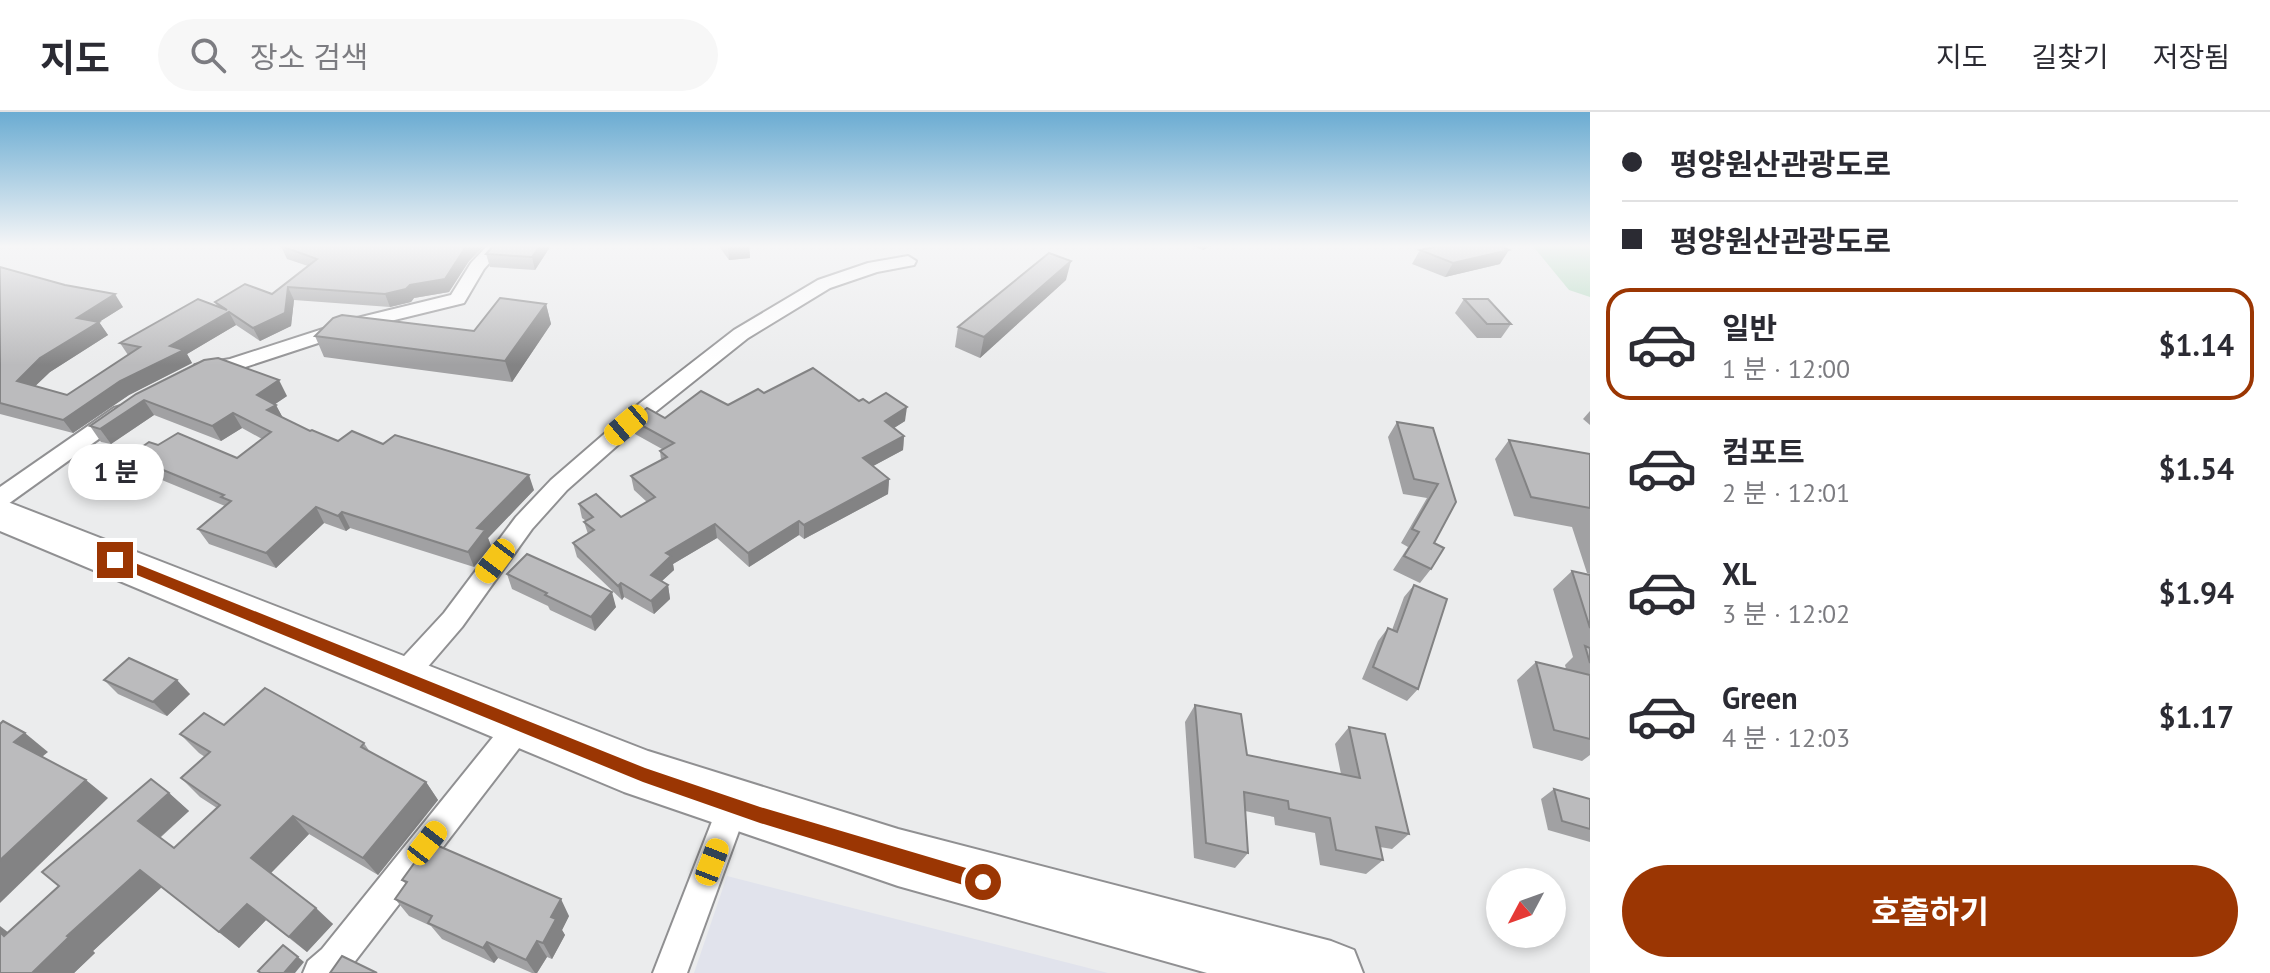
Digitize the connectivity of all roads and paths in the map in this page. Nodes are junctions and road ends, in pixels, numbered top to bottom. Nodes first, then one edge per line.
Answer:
1 (466, 285) edge
2 (822, 285) edge
3 (181, 379) edge
4 (138, 402) edge
5 (0, 498) edge
6 (0, 514) edge
7 (403, 676) junction
8 (520, 725) junction
9 (733, 806) junction
10 (320, 973) edge
11 (670, 973) edge
12 (1331, 973) edge

1 - 3 street
2 - 7 street
4 - 5 street
6 - 7 highway
7 - 8 highway
8 - 9 highway
8 - 10 street
9 - 11 street
9 - 12 highway

